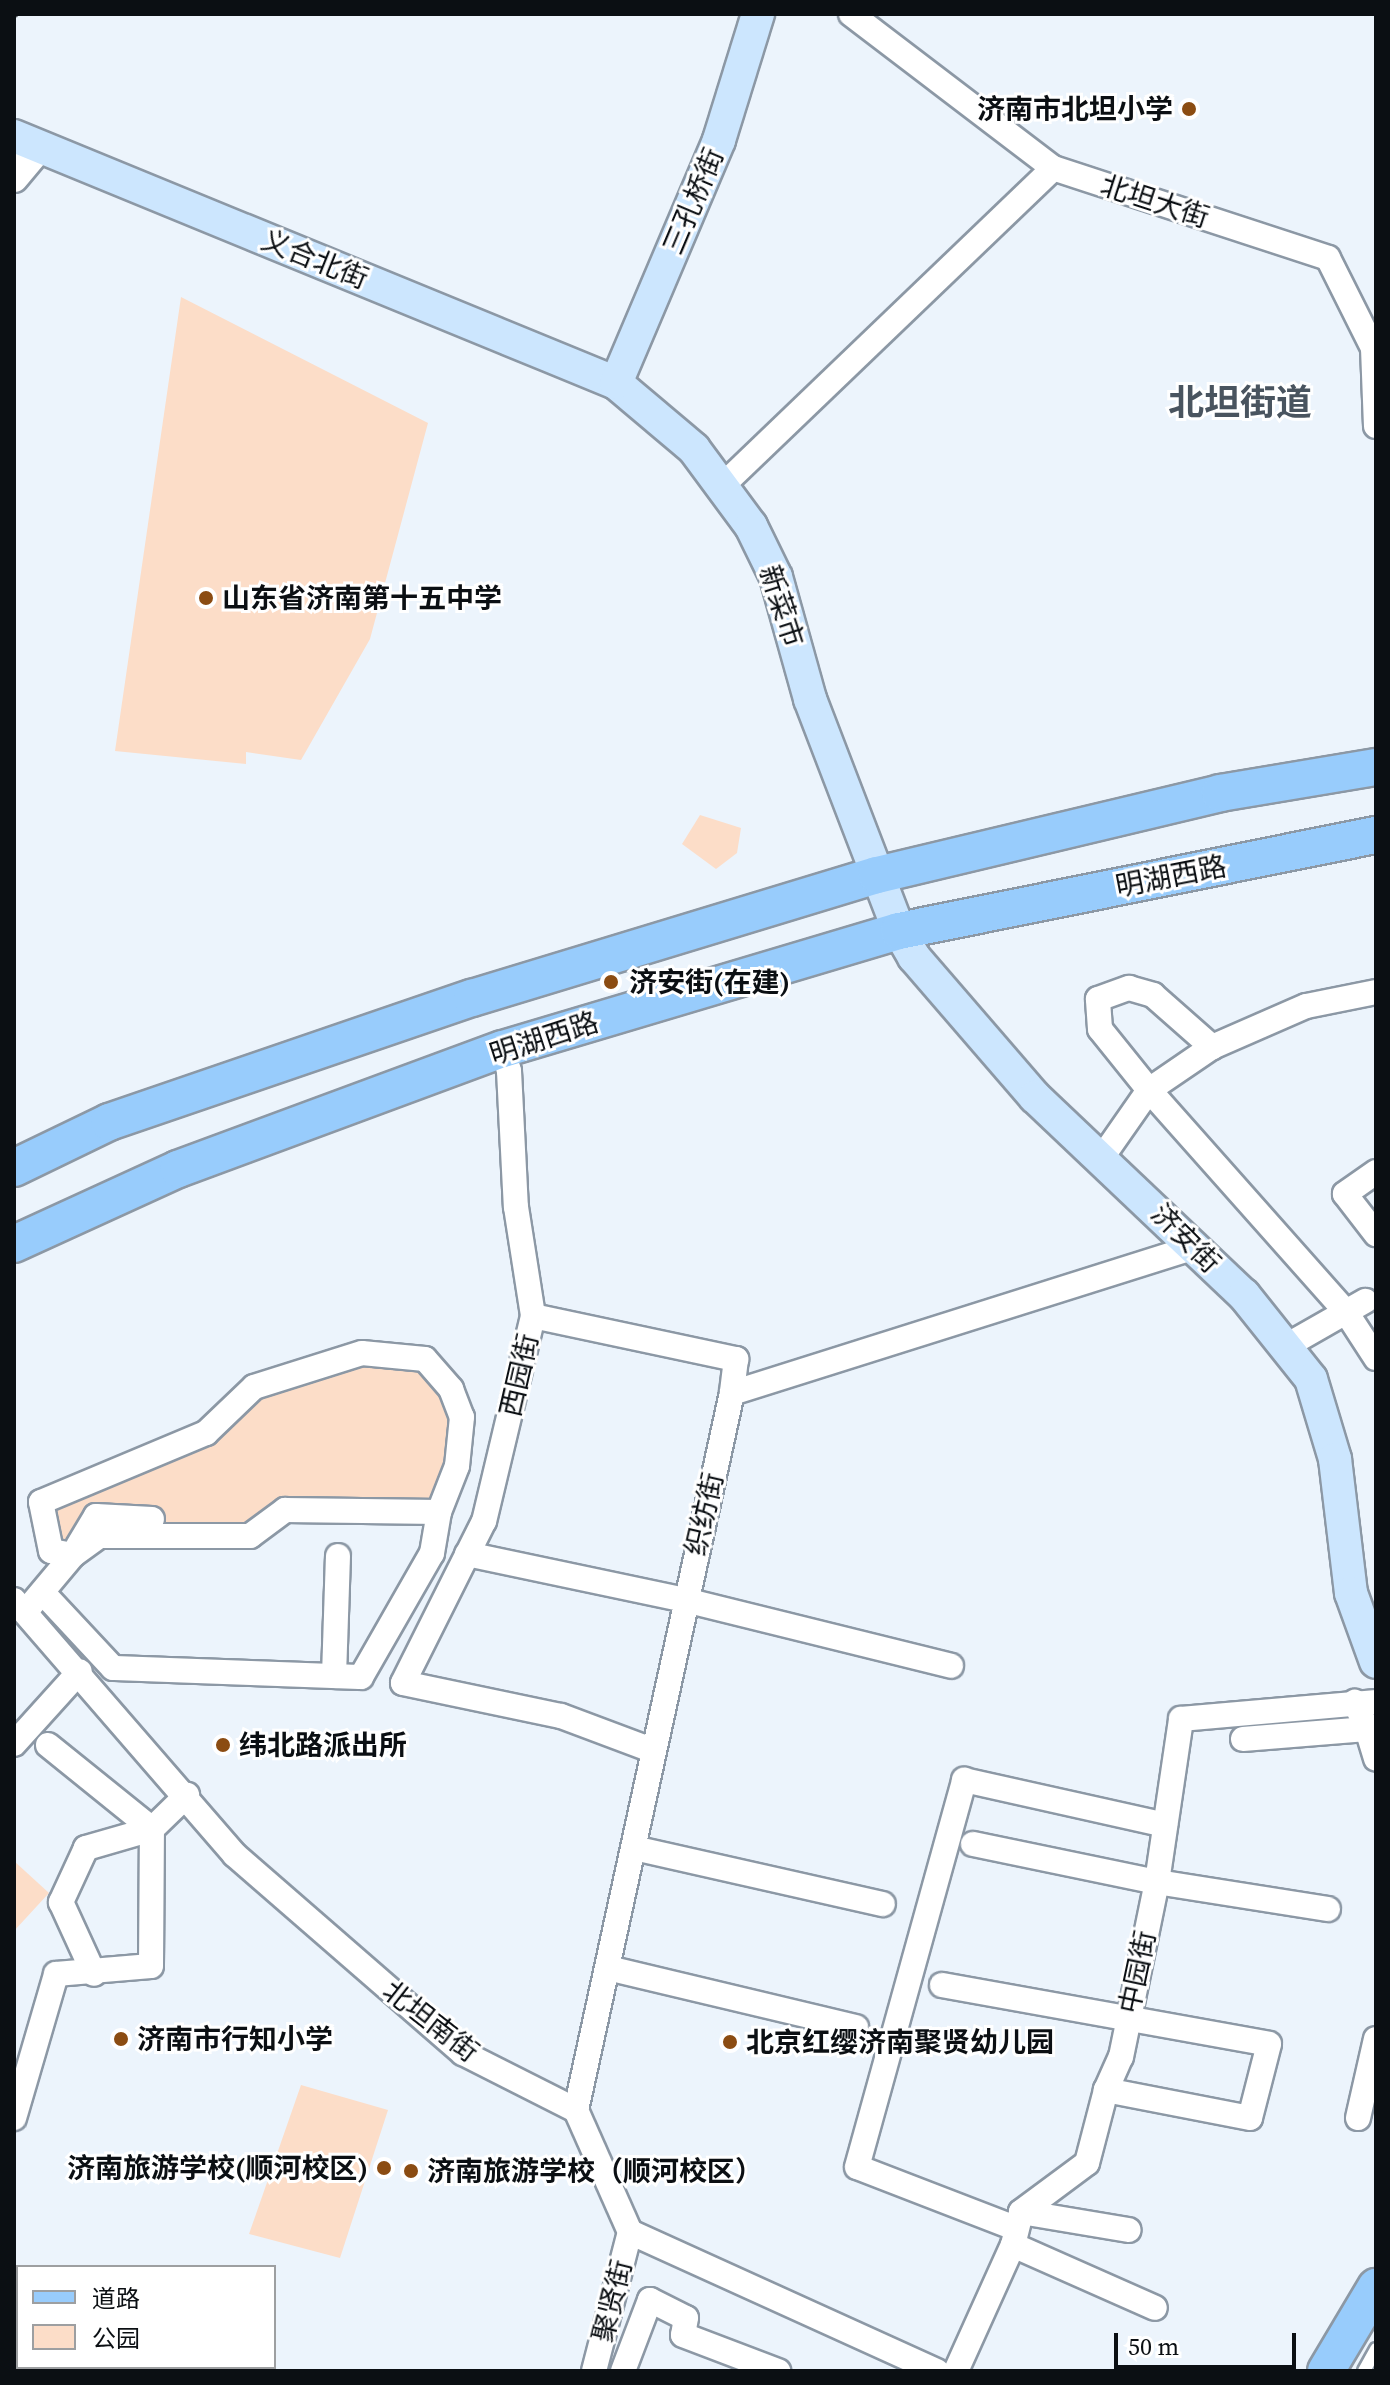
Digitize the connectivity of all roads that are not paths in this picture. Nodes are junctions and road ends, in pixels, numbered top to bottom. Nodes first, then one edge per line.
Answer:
1 (758, 14) edge
2 (851, 14) edge
3 (27, 142) edge
4 (1053, 168) junction
5 (14, 178) edge
6 (616, 383) junction
7 (1376, 426) edge
8 (724, 484) junction
9 (1376, 767) edge
10 (1376, 835) edge
11 (877, 875) junction
12 (899, 931) junction
13 (1376, 992) edge
14 (1212, 1047) junction
15 (503, 1049) junction
16 (1149, 1090) junction
17 (1103, 1156) junction
18 (14, 1168) edge
19 (1376, 1172) edge
20 (1376, 1234) edge
21 (14, 1244) edge
22 (1195, 1247) junction
23 (1356, 1307) junction
24 (533, 1316) junction
25 (1288, 1345) junction
26 (1376, 1358) edge
27 (732, 1393) junction
28 (439, 1512) junction
29 (152, 1519) dead end
30 (467, 1554) junction
31 (73, 1555) junction
32 (338, 1556) dead end
33 (44, 1594) junction
34 (685, 1600) junction
35 (20, 1606) edge
36 (1376, 1662) edge
37 (951, 1666) dead end
38 (80, 1671) junction
39 (334, 1676) junction
40 (1365, 1702) edge
41 (1367, 1729) junction
42 (1243, 1739) dead end
43 (14, 1744) edge
44 (48, 1745) dead end
45 (652, 1750) junction
46 (1376, 1759) edge
47 (187, 1795) junction
48 (1165, 1825) junction
49 (152, 1829) junction
50 (973, 1844) dead end
51 (634, 1848) junction
52 (1157, 1882) junction
53 (883, 1904) dead end
54 (1328, 1909) dead end
55 (608, 1968) junction
56 (94, 1974) junction
57 (942, 1985) dead end
58 (1127, 2016) junction
59 (856, 2027) dead end
60 (1376, 2039) edge
61 (1106, 2090) junction
62 (576, 2110) junction
63 (14, 2118) edge
64 (1358, 2118) dead end
65 (1016, 2228) junction
66 (1129, 2230) dead end
67 (630, 2232) junction
68 (1376, 2287) edge
69 (1155, 2308) dead end
70 (1376, 2349) edge
71 (594, 2371) edge
72 (623, 2371) edge
73 (778, 2371) edge
74 (937, 2371) edge
75 (956, 2371) edge
76 (1326, 2371) edge
77 (1364, 2371) edge

1 - 6 main road, 三孔桥街
2 - 4 street, 北坦大街
3 - 5 street
3 - 6 main road, 义合北街
4 - 7 street, 北坦大街
4 - 8 street
6 - 8 main road, 新菜市
8 - 11 main road, 新菜市
9 - 11 main road
10 - 12 main road, 明湖西路
11 - 12 main road, 济安街
11 - 18 main road
12 - 15 main road, 明湖西路
12 - 17 main road, 济安街
13 - 14 street
14 - 16 street
14 - 16 street
15 - 21 main road, 明湖西路
15 - 24 street, 西园街
16 - 17 street
16 - 23 street
17 - 22 main road, 济安街
19 - 20 street
22 - 25 main road, 济安街
22 - 27 street
23 - 25 street
23 - 26 street
24 - 27 street, 织纺街
24 - 30 street, 西园街
25 - 36 main road, 济安街
27 - 34 street, 织纺街
28 - 31 street
28 - 31 street
28 - 39 street
29 - 31 street
30 - 34 street
30 - 45 street, 西园街
31 - 33 street
32 - 39 street
33 - 35 street
33 - 39 street
34 - 37 street
34 - 45 street, 织纺街
35 - 38 street, 北坦南街
38 - 43 street
38 - 47 street, 北坦南街
40 - 41 street
40 - 48 street, 中园街
41 - 42 street
41 - 46 street
44 - 49 street
45 - 51 street, 织纺街
47 - 49 street
47 - 62 street, 北坦南街
48 - 52 street, 中园街
48 - 65 street
49 - 56 street
49 - 56 street
50 - 52 street
51 - 53 street
51 - 55 street, 织纺街
52 - 54 street
52 - 58 street, 中园街
55 - 59 street
55 - 62 street, 织纺街
56 - 63 street
57 - 58 street
58 - 61 street, 中园街
58 - 61 street
60 - 64 street
61 - 65 street, 中园街
62 - 67 street
65 - 66 street
65 - 69 street
65 - 75 street, 中园街
67 - 71 street, 聚贤街
67 - 74 street
68 - 76 main road
70 - 77 lane
72 - 73 street

